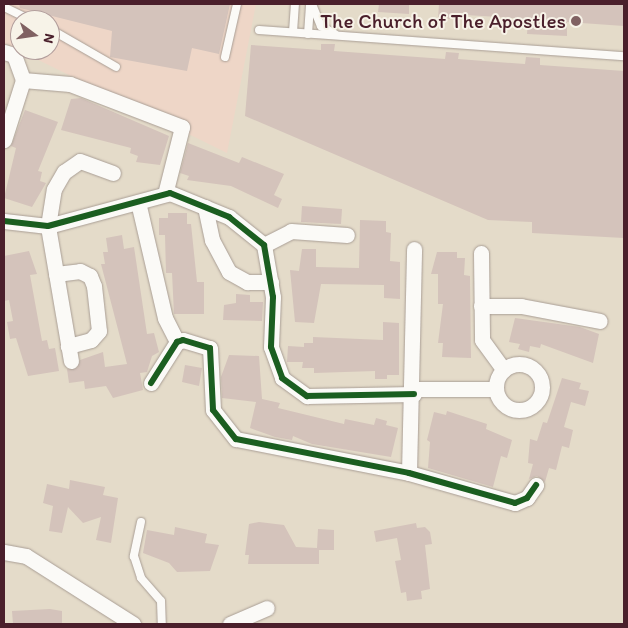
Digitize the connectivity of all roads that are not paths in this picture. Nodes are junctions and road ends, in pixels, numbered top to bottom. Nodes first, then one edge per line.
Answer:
1 (237, 4) edge
2 (295, 4) edge
3 (311, 4) edge
4 (259, 30) dead end
5 (293, 32) junction
6 (60, 34) edge
7 (308, 34) junction
8 (342, 36) junction
9 (4, 52) edge
10 (624, 56) edge
11 (225, 57) dead end
12 (116, 67) dead end
13 (23, 80) junction
14 (4, 140) edge
15 (113, 173) dead end
16 (165, 194) junction
17 (138, 202) junction
18 (205, 207) junction
19 (4, 221) edge
20 (48, 226) junction
21 (347, 235) dead end
22 (264, 245) junction
23 (414, 249) dead end
24 (481, 253) dead end
25 (56, 274) junction
26 (271, 282) junction
27 (481, 306) junction
28 (600, 321) dead end
29 (177, 342) junction
30 (504, 370) junction
31 (151, 382) dead end
32 (496, 388) junction
33 (414, 392) junction
34 (409, 473) junction
35 (536, 485) dead end
36 (141, 522) dead end
37 (4, 552) edge
38 (267, 608) dead end
39 (133, 624) edge
40 (162, 624) edge
41 (230, 624) edge

1 - 11 lane
2 - 5 lane
3 - 7 lane
3 - 8 lane
4 - 5 lane
5 - 7 lane
6 - 12 lane
7 - 8 lane
8 - 10 lane
9 - 13 street
13 - 14 street
13 - 16 street
15 - 20 street
16 - 17 street
16 - 18 street
17 - 20 street
17 - 29 street
18 - 22 street
18 - 26 street
19 - 20 street
20 - 25 street
21 - 22 street
22 - 26 street
23 - 33 street
24 - 27 street
25 - 25 street
26 - 33 street
27 - 28 street
27 - 30 street
29 - 31 street
29 - 34 street
30 - 32 street
30 - 32 street
32 - 33 street
33 - 34 street
34 - 35 street
36 - 40 lane
37 - 39 street
38 - 41 street

